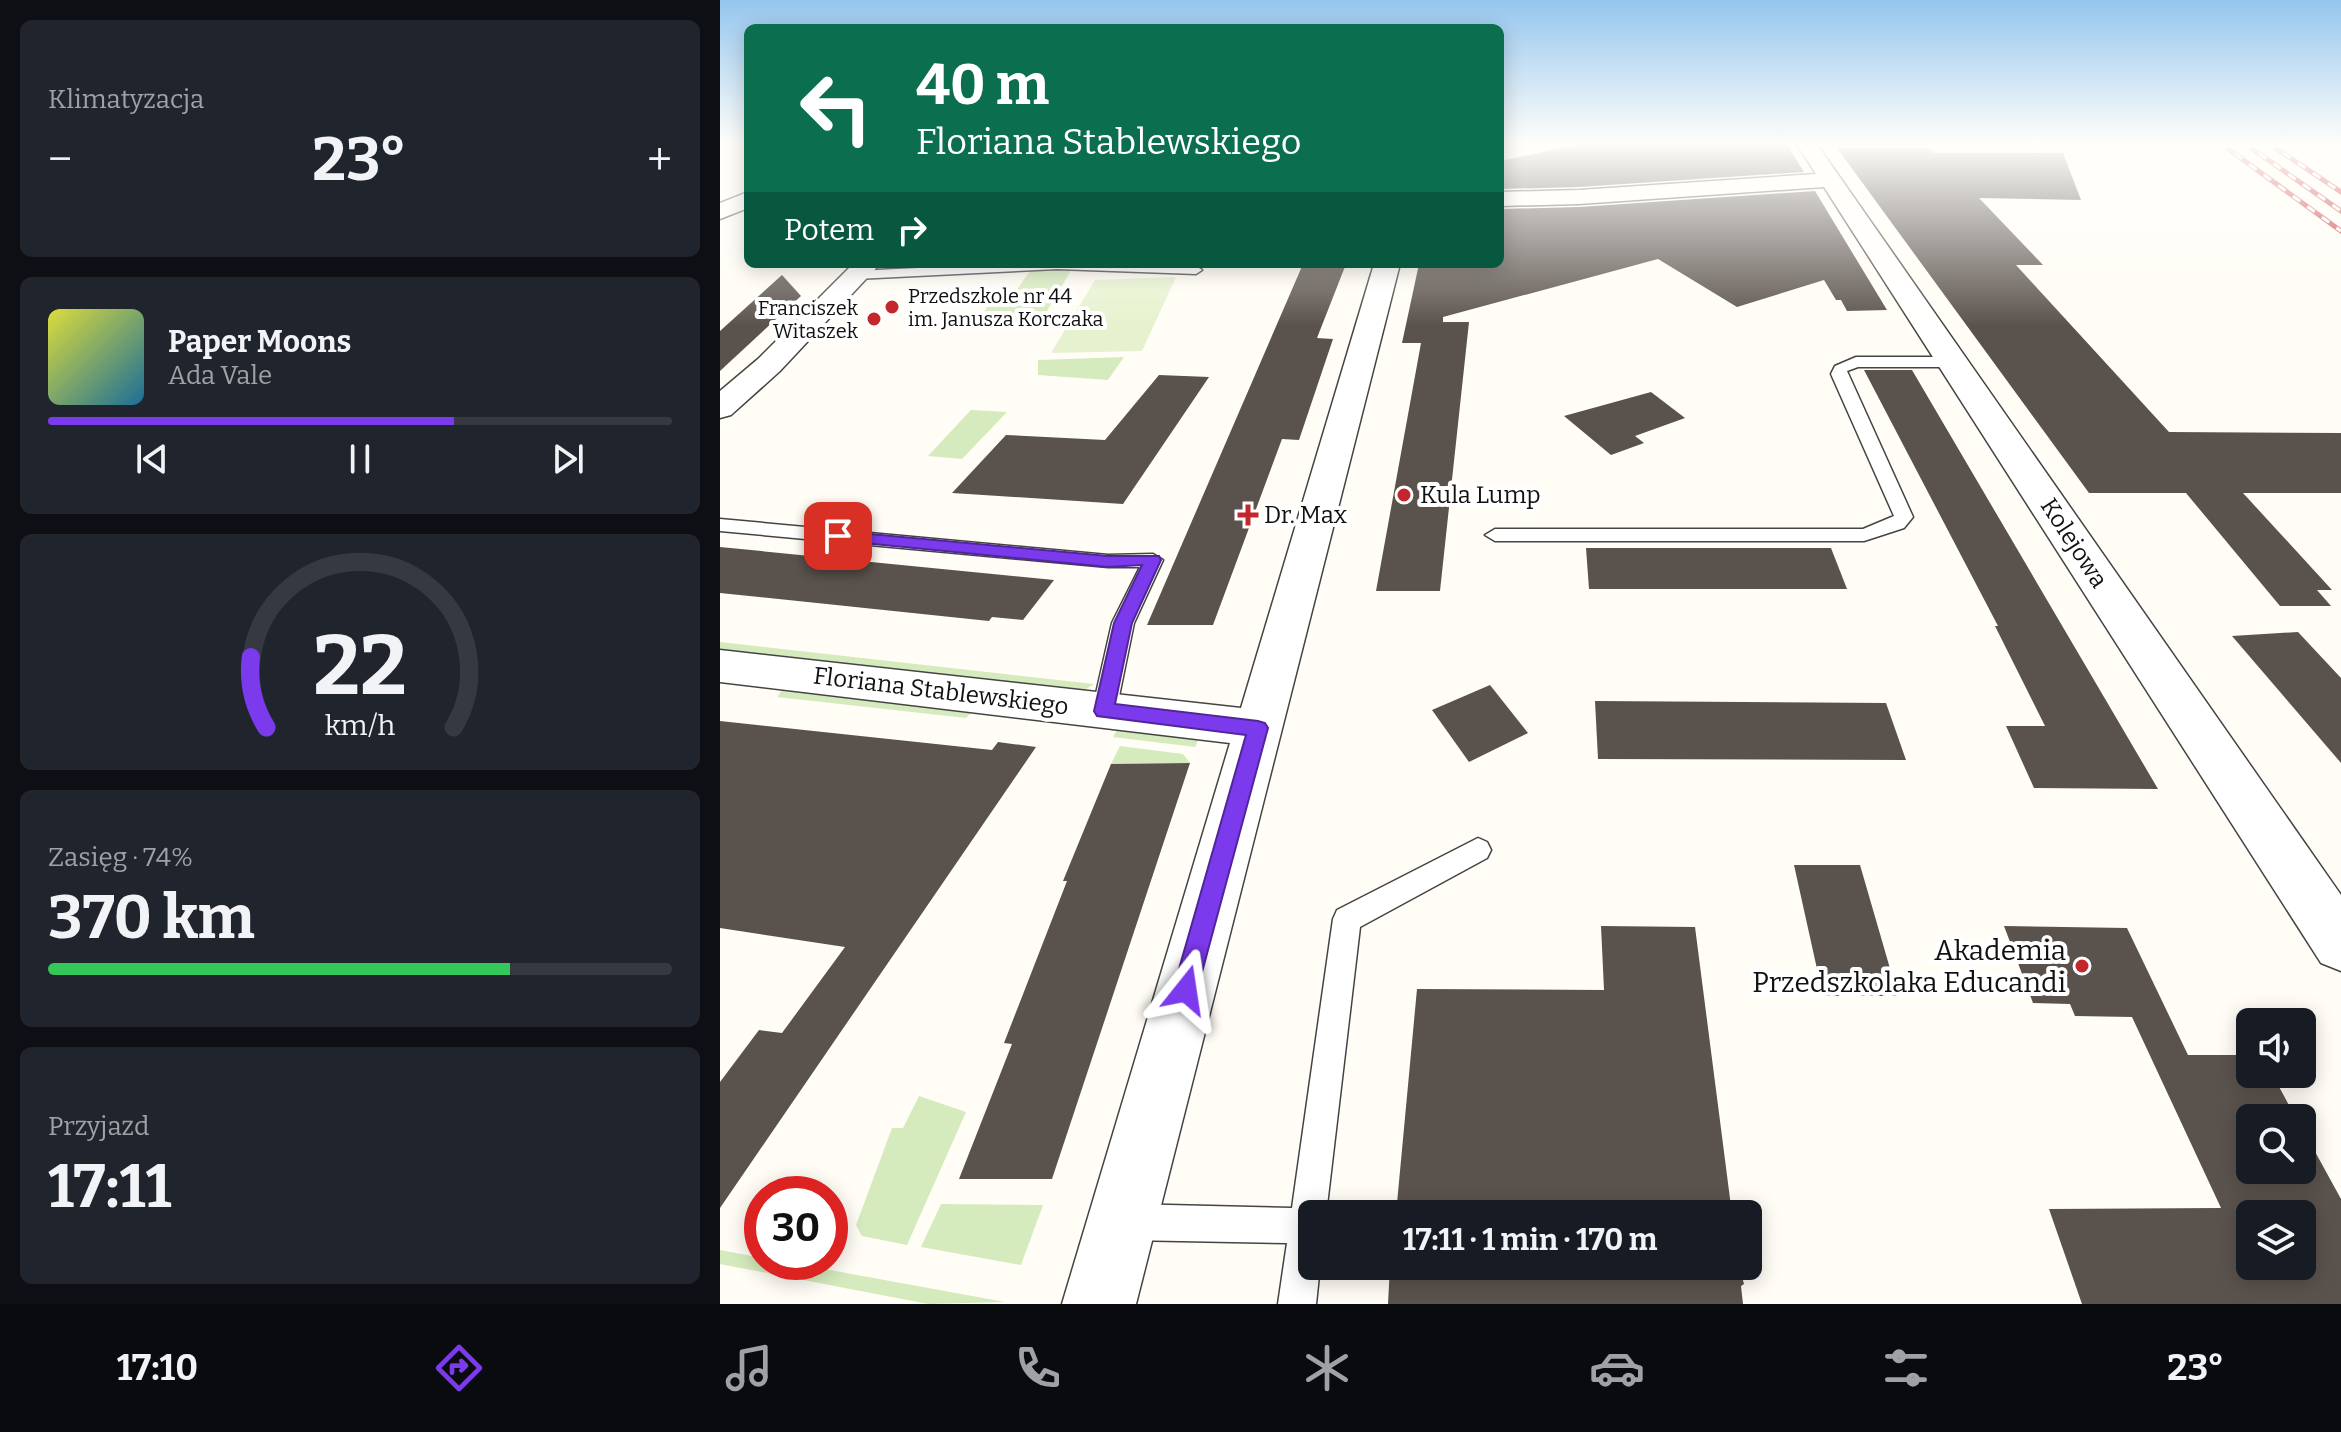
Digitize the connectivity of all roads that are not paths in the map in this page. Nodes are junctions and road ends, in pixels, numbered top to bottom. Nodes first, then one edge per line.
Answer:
1 (1846, 204) edge
2 (940, 268) edge
3 (1140, 268) edge
4 (1386, 268) edge
5 (862, 270) edge
6 (1196, 270) dead end
7 (1955, 362) junction
8 (720, 408) edge
9 (720, 525) edge
10 (1495, 535) dead end
11 (720, 666) edge
12 (1104, 711) junction
13 (1258, 728) junction
14 (1478, 850) dead end
15 (2341, 944) edge
16 (1310, 1200) edge
17 (1122, 1222) junction
18 (1298, 1226) edge
19 (1300, 1280) edge
20 (1099, 1304) edge
21 (1297, 1304) edge

1 - 7 street, Kolejowa
2 - 5 lane
3 - 6 lane
4 - 13 street
5 - 8 street
7 - 10 lane
7 - 15 street, Kolejowa
9 - 12 lane
11 - 12 street, Floriana Stablewskiego
12 - 13 street, Floriana Stablewskiego
13 - 17 street
14 - 16 lane
17 - 18 lane
17 - 20 street
19 - 21 lane

